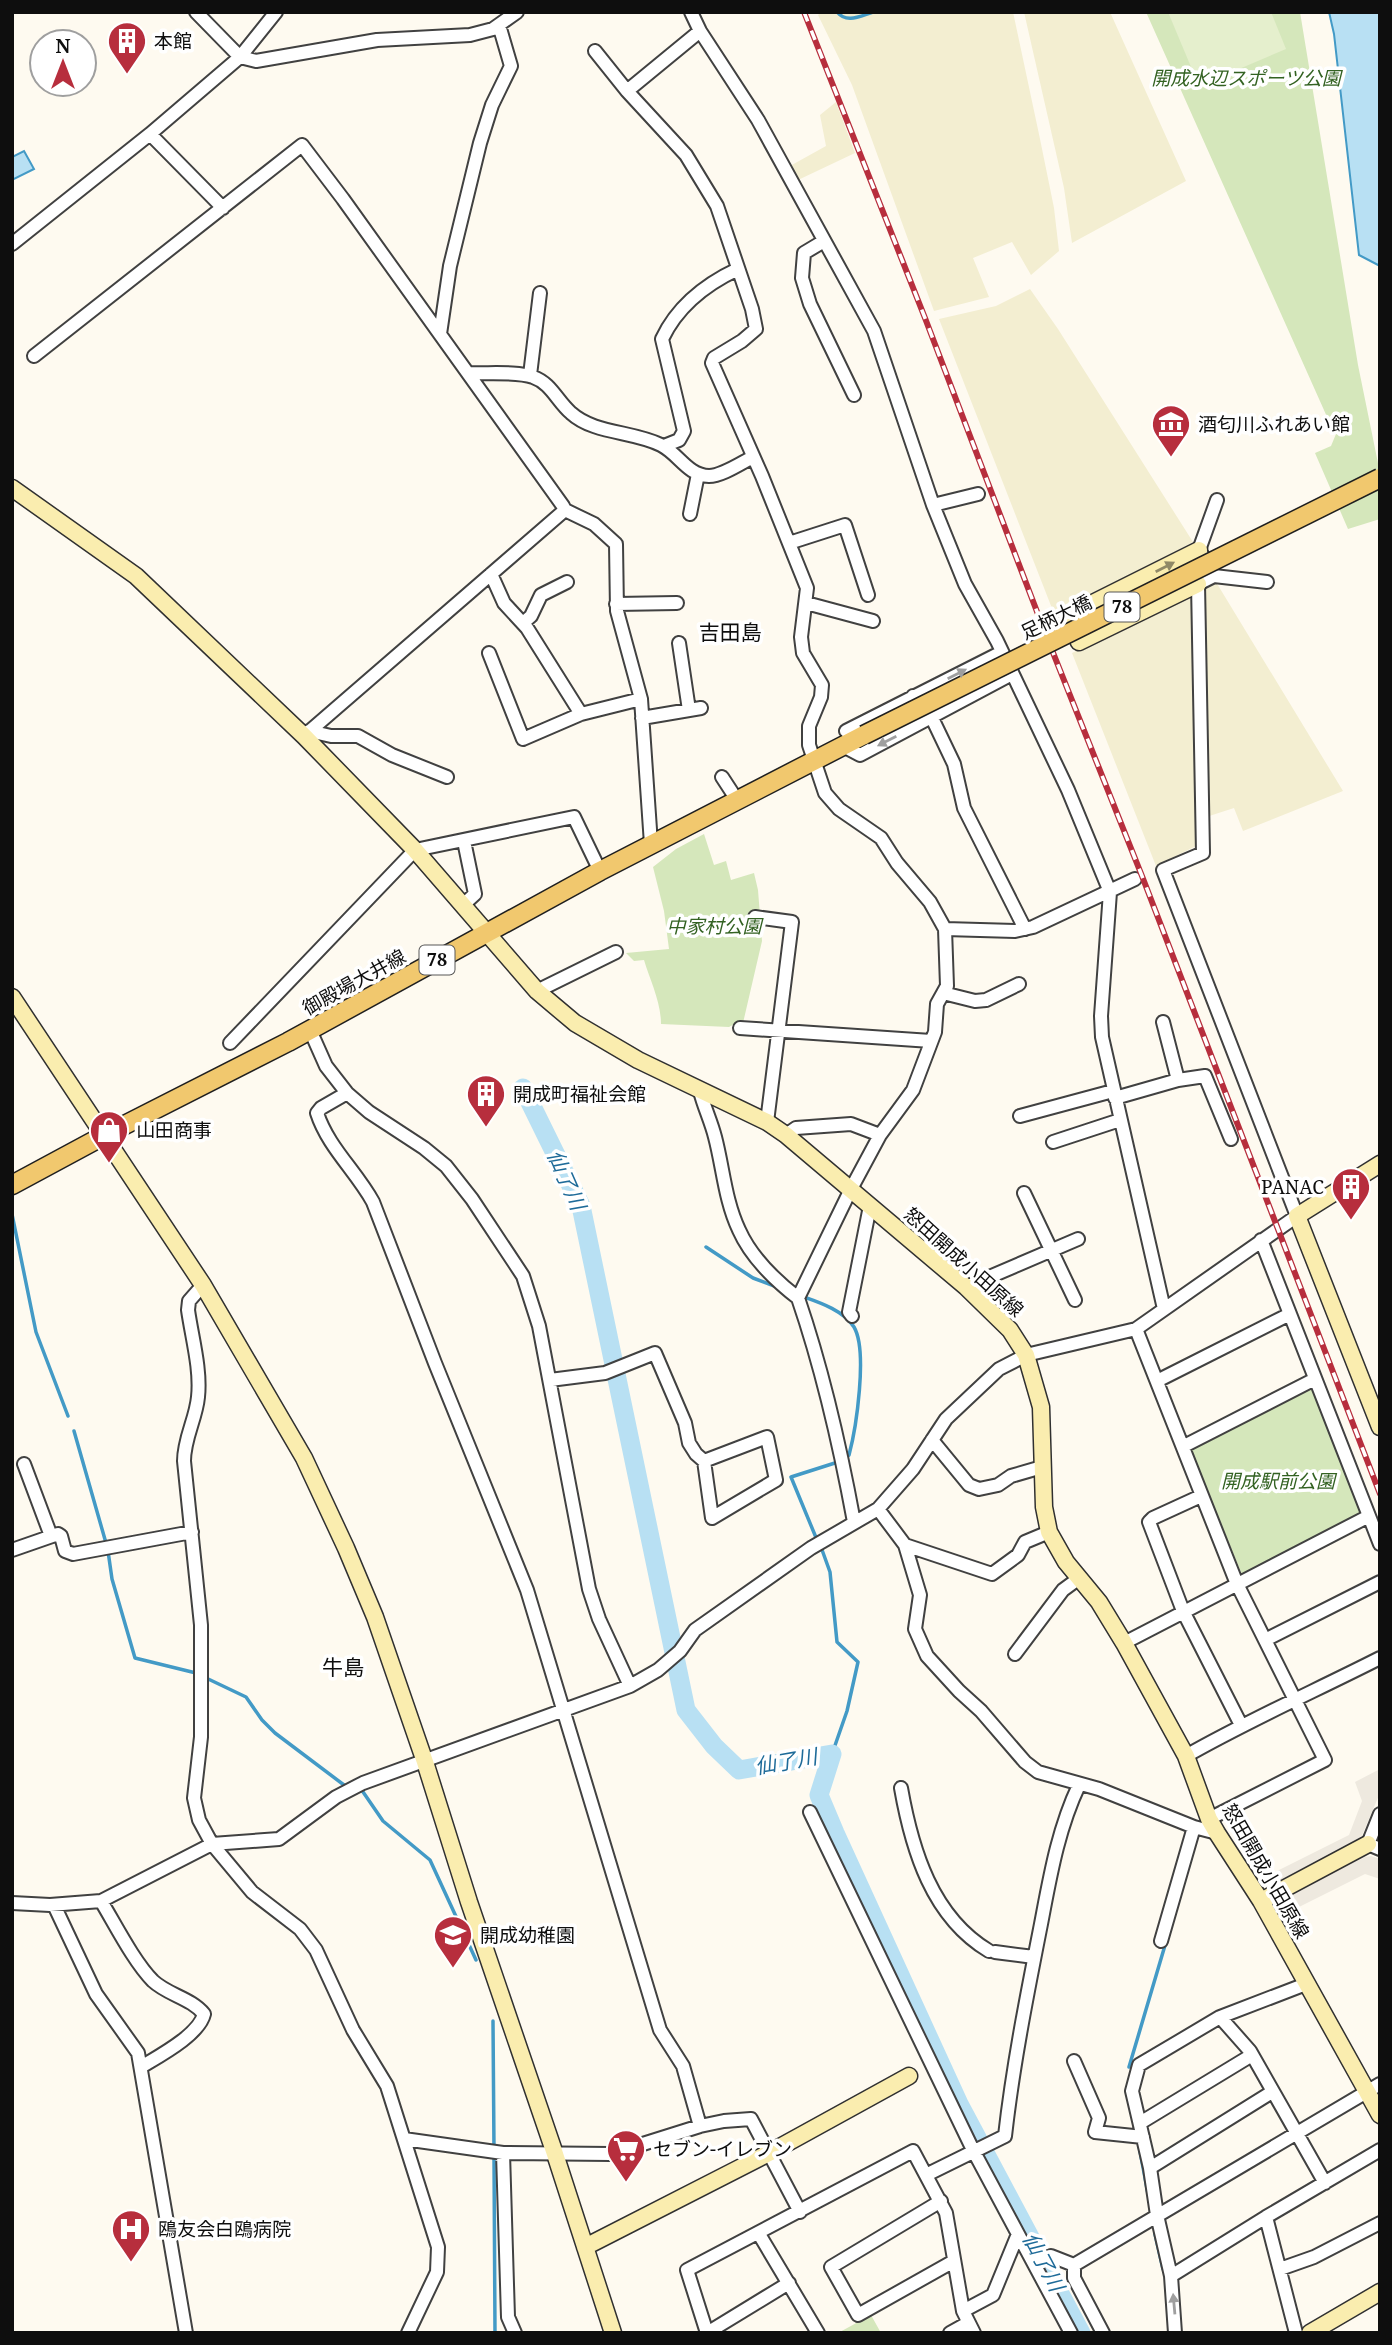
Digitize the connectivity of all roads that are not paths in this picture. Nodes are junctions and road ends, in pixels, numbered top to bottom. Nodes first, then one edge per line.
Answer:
1 (196, 12) edge
2 (276, 12) edge
3 (691, 12) edge
4 (516, 13) edge
5 (499, 25) junction
6 (700, 31) junction
7 (595, 51) dead end
8 (240, 57) junction
9 (627, 91) junction
10 (150, 134) junction
11 (223, 208) junction
12 (824, 241) junction
13 (12, 244) edge
14 (738, 269) junction
15 (540, 293) dead end
16 (440, 334) junction
17 (34, 356) dead end
18 (469, 373) junction
19 (530, 376) junction
20 (854, 395) dead end
21 (664, 446) junction
22 (753, 457) junction
23 (698, 474) junction
24 (1380, 478) edge
25 (15, 491) edge
26 (978, 494) dead end
27 (1217, 500) dead end
28 (933, 505) junction
29 (565, 510) junction
30 (690, 514) dead end
31 (789, 543) junction
32 (1199, 550) junction
33 (491, 574) junction
34 (1214, 576) junction
35 (568, 582) dead end
36 (1267, 582) dead end
37 (1198, 584) junction
38 (868, 595) dead end
39 (677, 603) dead end
40 (806, 603) junction
41 (616, 604) junction
42 (873, 621) dead end
43 (523, 623) junction
44 (1074, 631) junction
45 (679, 643) dead end
46 (1002, 652) junction
47 (489, 653) dead end
48 (1012, 674) junction
49 (913, 696) junction
50 (641, 699) junction
51 (581, 714) junction
52 (642, 718) junction
53 (932, 718) junction
54 (306, 734) junction
55 (864, 735) joint
56 (844, 739) junction
57 (814, 760) junction
58 (447, 777) dead end
59 (722, 777) dead end
60 (737, 800) junction
61 (464, 841) junction
62 (651, 844) junction
63 (415, 850) junction
64 (600, 871) junction
65 (1135, 879) dead end
66 (1110, 892) junction
67 (463, 905) junction
68 (755, 917) dead end
69 (945, 929) junction
70 (1025, 929) junction
71 (487, 932) junction
72 (616, 952) dead end
73 (1019, 984) dead end
74 (537, 991) junction
75 (943, 992) junction
76 (12, 997) edge
77 (1163, 1022) dead end
78 (740, 1028) dead end
79 (310, 1030) junction
80 (777, 1031) junction
81 (931, 1041) junction
82 (230, 1043) dead end
83 (1178, 1080) junction
84 (700, 1091) junction
85 (347, 1093) junction
86 (1114, 1094) junction
87 (1020, 1116) dead end
88 (1120, 1120) junction
89 (766, 1122) junction
90 (786, 1135) junction
91 (880, 1135) junction
92 (103, 1136) junction
93 (1231, 1139) dead end
94 (1053, 1142) dead end
95 (1380, 1164) edge
96 (12, 1185) edge
97 (850, 1189) junction
98 (1024, 1194) dead end
99 (870, 1206) junction
100 (1297, 1216) junction
101 (1078, 1239) dead end
102 (1261, 1240) junction
103 (1051, 1250) junction
104 (203, 1285) junction
105 (966, 1287) junction
106 (798, 1298) junction
107 (1075, 1300) dead end
108 (1164, 1309) junction
109 (1290, 1314) junction
110 (852, 1316) dead end
111 (1136, 1329) junction
112 (1026, 1355) junction
113 (550, 1380) junction
114 (1315, 1380) junction
115 (1157, 1381) junction
116 (1380, 1427) edge
117 (932, 1440) junction
118 (1184, 1446) junction
119 (704, 1461) junction
120 (24, 1464) dead end
121 (1042, 1467) junction
122 (1201, 1496) junction
123 (878, 1509) junction
124 (1369, 1516) junction
125 (854, 1522) junction
126 (192, 1532) junction
127 (1049, 1532) junction
128 (51, 1536) junction
129 (1380, 1544) edge
130 (905, 1545) junction
131 (12, 1550) edge
132 (1079, 1579) junction
133 (1380, 1582) edge
134 (1237, 1584) junction
135 (1183, 1611) junction
136 (1265, 1640) junction
137 (1124, 1643) junction
138 (1015, 1654) dead end
139 (1380, 1658) edge
140 (630, 1686) junction
141 (1295, 1701) junction
142 (563, 1710) junction
143 (1241, 1725) junction
144 (1186, 1756) junction
145 (425, 1762) junction
146 (1079, 1785) junction
147 (901, 1788) dead end
148 (810, 1812) dead end
149 (1380, 1814) edge
150 (1194, 1826) junction
151 (1213, 1826) junction
152 (212, 1844) junction
153 (1374, 1847) edge
154 (101, 1901) junction
155 (1261, 1901) junction
156 (13, 1902) edge
157 (54, 1905) junction
158 (1161, 1941) dead end
159 (1034, 1957) junction
160 (1306, 1984) junction
161 (1220, 2017) junction
162 (1252, 2055) junction
163 (1073, 2061) dead end
164 (932, 2064) junction
165 (141, 2067) junction
166 (909, 2076) joint
167 (1373, 2088) edge
168 (1272, 2092) junction
169 (1380, 2115) edge
170 (1140, 2123) junction
171 (700, 2126) junction
172 (1298, 2131) junction
173 (1138, 2136) junction
174 (404, 2139) junction
175 (979, 2147) junction
176 (1380, 2150) edge
177 (769, 2152) junction
178 (503, 2153) junction
179 (555, 2154) junction
180 (1150, 2168) junction
181 (926, 2175) junction
182 (1325, 2183) junction
183 (941, 2201) junction
184 (800, 2212) junction
185 (1157, 2215) junction
186 (1266, 2217) junction
187 (1380, 2223) edge
188 (759, 2234) junction
189 (1018, 2234) junction
190 (585, 2247) junction
191 (954, 2261) junction
192 (1039, 2261) junction
193 (1074, 2265) junction
194 (1280, 2269) junction
195 (1171, 2276) junction
196 (789, 2283) junction
197 (1380, 2292) edge
198 (968, 2322) edge
199 (412, 2330) edge
200 (186, 2333) edge
201 (515, 2333) edge
202 (613, 2333) edge
203 (707, 2333) edge
204 (818, 2333) edge
205 (950, 2333) edge
206 (1071, 2333) edge
207 (1103, 2333) edge
208 (1175, 2333) edge
209 (1296, 2333) edge
210 (1310, 2333) edge

1 - 8 street
2 - 8 street
3 - 6 street
4 - 5 street
5 - 8 street
5 - 16 street
6 - 9 street
6 - 12 street
7 - 9 street
8 - 10 street
9 - 14 street
10 - 11 street
10 - 13 street
11 - 16 street
11 - 17 street
12 - 20 street
12 - 28 street
14 - 21 street
14 - 22 street
15 - 19 street
16 - 18 street
18 - 19 street
18 - 29 street
19 - 21 street
21 - 23 street
22 - 23 street
22 - 31 street
23 - 30 street
24 - 44 main road, 足柄大橋 / 78, bridge
25 - 54 street, 怒田開成小田原線
26 - 28 street
27 - 32 street
28 - 46 street
29 - 33 street
29 - 41 street
31 - 38 street
31 - 40 street
32 - 34 street
44 -> 32 street
33 - 43 street
33 - 54 street
34 - 36 street
34 - 37 street
35 - 43 street
37 - 44 street
37 - 100 street
39 - 41 street
40 - 42 street
40 - 57 street
41 - 50 street
43 - 51 street
44 - 55 main road, 足柄大橋 / 78, bridge
45 - 52 street
46 - 48 street
49 -> 46 street
47 - 51 street
48 - 53 street
48 - 66 street
49 - 53 street
49 - 56 street
50 - 51 street
50 - 52 street
52 - 62 street
53 -> 56 street
53 - 70 street
54 - 58 street
54 - 63 street, 怒田開成小田原線
55 - 56 main road, 御殿場大井線 / 78
56 - 57 main road, 御殿場大井線 / 78
57 - 60 main road, 御殿場大井線 / 78
57 - 69 street
59 - 60 street
60 - 62 main road, 御殿場大井線 / 78
61 - 63 street
61 - 64 street
61 - 67 street
62 - 64 main road, 御殿場大井線 / 78
63 - 67 street, 怒田開成小田原線
63 - 82 street
64 - 71 main road, 御殿場大井線 / 78
65 - 66 street
66 - 70 street
66 - 86 street
67 - 71 street, 怒田開成小田原線
68 - 80 street
69 - 70 street
69 - 75 street
71 - 74 street, 怒田開成小田原線
71 - 79 main road, 御殿場大井線 / 78
72 - 74 street
73 - 75 street
74 - 84 street, 怒田開成小田原線
75 - 81 street
76 - 92 street
77 - 83 street
78 - 80 street
79 - 85 street
79 - 92 main road, 御殿場大井線 / 78
80 - 81 street
80 - 89 street
81 - 91 street
83 - 86 street
83 - 93 street
84 - 89 street, 怒田開成小田原線
84 - 106 street
85 - 113 street
85 - 142 street
86 - 87 street
86 - 88 street
88 - 94 street
88 - 108 street
89 - 90 street, 怒田開成小田原線
90 - 91 street
90 - 97 street, 怒田開成小田原線
91 - 97 street
92 - 96 main road, 御殿場大井線 / 78
92 - 104 street
95 - 100 street
97 - 99 street, 怒田開成小田原線
97 - 106 street
98 - 103 street
99 - 105 street, 怒田開成小田原線
99 - 110 street
100 - 102 street
100 - 116 street
101 - 103 street
102 - 108 street
102 - 109 street
103 - 105 street
103 - 107 street
104 - 126 street
104 - 145 street
105 - 112 street, 怒田開成小田原線
106 - 125 street
108 - 111 street
109 - 114 street
109 - 115 street
111 - 112 street
111 - 115 street
112 - 117 street
112 - 121 street, 怒田開成小田原線
113 - 119 street
113 - 140 street
114 - 118 street
114 - 124 street
115 - 118 street
117 - 121 street
117 - 123 street
118 - 122 street
119 - 119 street
120 - 128 street
121 - 127 street, 怒田開成小田原線
122 - 134 street
122 - 135 street
123 - 125 street
123 - 130 street
124 - 129 street
124 - 134 street
125 - 140 street
126 - 128 street
126 - 152 street
127 - 130 street
127 - 132 street, 怒田開成小田原線
128 - 131 street
130 - 146 street
132 - 137 street, 怒田開成小田原線
132 - 138 street
133 - 136 street
134 - 135 street
134 - 136 street
135 - 137 street
135 - 143 street
136 - 141 street
137 - 144 street, 怒田開成小田原線
139 - 141 street
140 - 142 street
141 - 143 street
141 - 151 street
142 - 145 street
142 - 171 street
143 - 144 street
144 - 151 street, 怒田開成小田原線
145 - 152 street
145 - 179 street
146 - 150 street
146 - 159 street
147 - 159 street
148 - 164 street
149 - 153 street
150 - 151 street
150 - 158 street
151 - 155 street, 怒田開成小田原線
152 - 154 street
152 - 174 street
153 - 155 street
154 - 157 street
154 - 165 street
155 - 160 street, 怒田開成小田原線
156 - 157 street
157 - 165 street
159 - 175 street
160 - 161 street
160 - 167 street, 怒田開成小田原線
161 - 162 street
161 - 170 street
162 - 168 street
162 - 170 street
163 - 173 street
164 - 166 street
164 - 175 street
165 - 200 street
166 - 177 street
167 - 169 street, 怒田開成小田原線
167 - 172 street
168 - 172 street
168 - 180 street
170 - 173 street
171 - 177 street
171 - 179 street
172 - 182 street
172 - 185 street
173 - 180 street
174 - 178 street
174 - 199 street
175 - 181 street
175 - 189 street
176 - 182 street
177 - 184 street
177 - 190 street
178 - 179 street
178 - 201 street
179 - 190 street
180 - 185 street
181 - 183 street
181 - 184 street
182 - 186 street
183 - 191 street
183 - 191 street
184 - 188 street
185 - 193 street
185 - 195 street
186 - 194 street
186 - 195 street
187 - 194 street
188 - 196 street
188 - 203 street
189 - 192 street
189 - 198 street
190 - 202 street
191 - 198 street
192 - 193 street
192 - 206 street
193 - 207 street
194 - 209 street
208 -> 195 street
196 - 203 street
196 - 204 street
197 - 210 street
198 - 205 street

